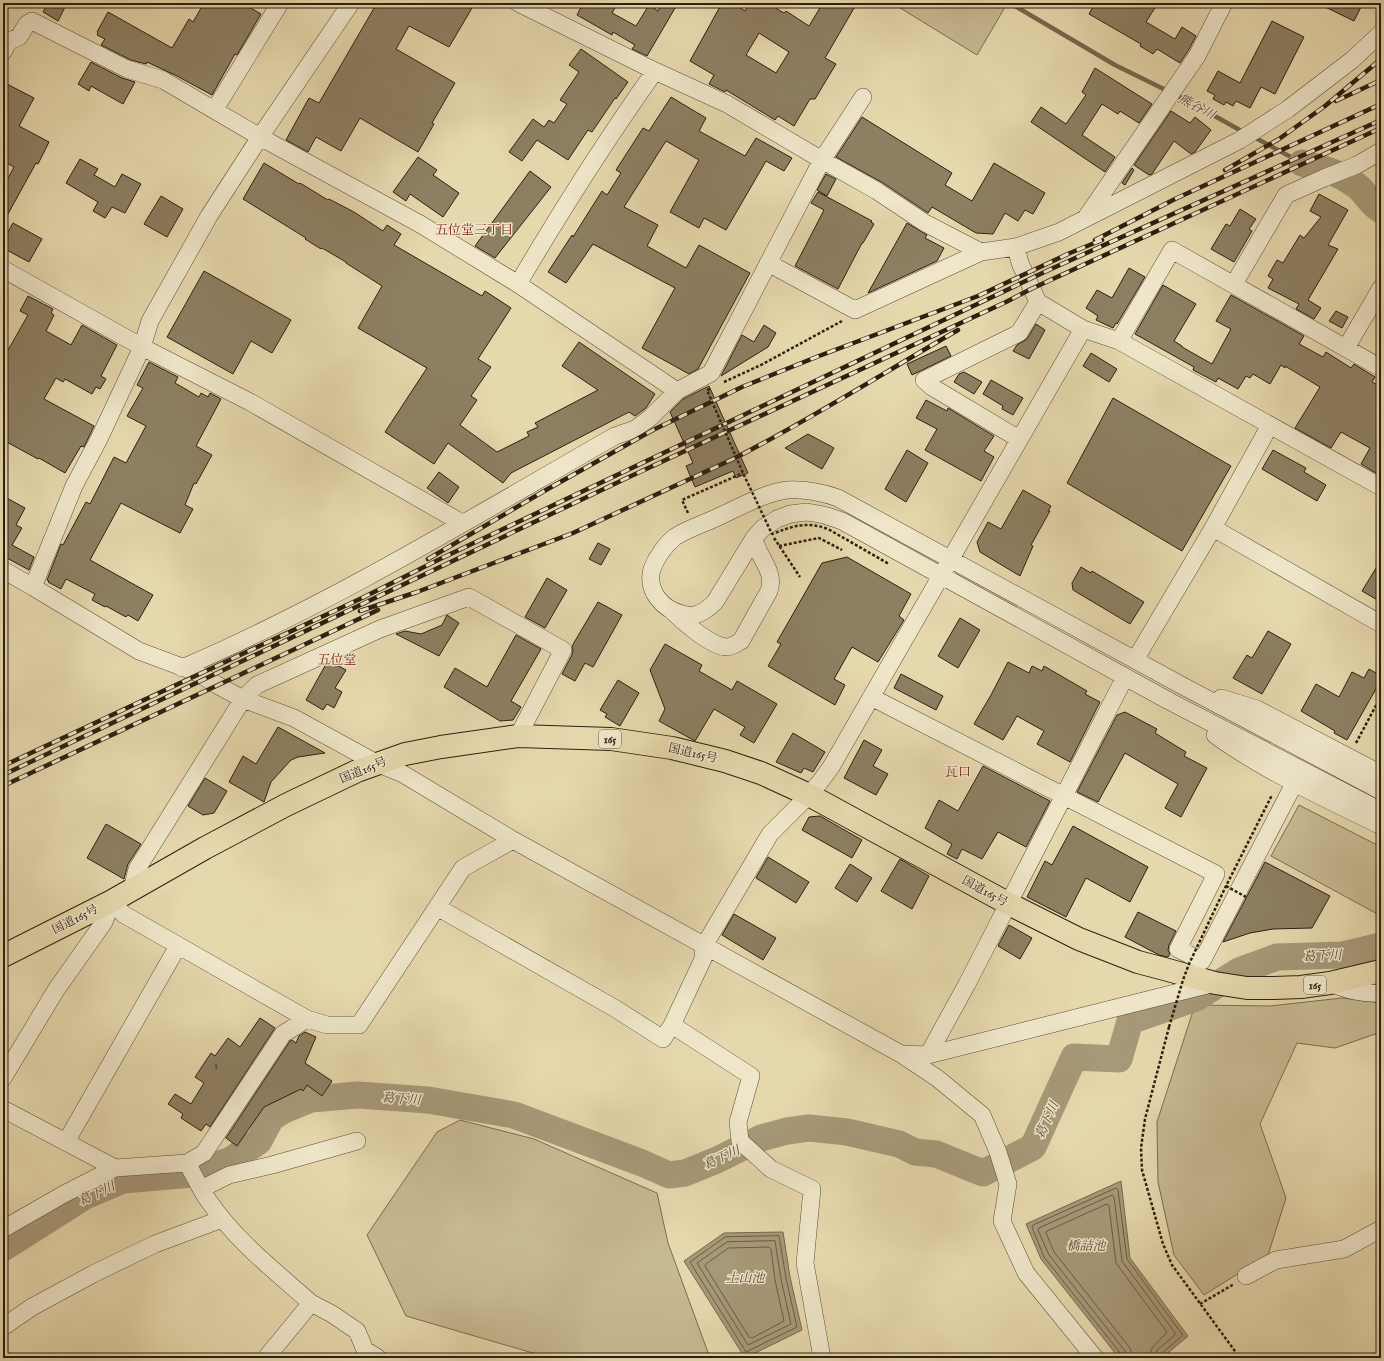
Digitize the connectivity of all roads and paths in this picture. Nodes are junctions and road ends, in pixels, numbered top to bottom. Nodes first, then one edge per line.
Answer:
1 (280, 3) edge
2 (351, 3) edge
3 (518, 3) edge
4 (1224, 3) edge
5 (1381, 33) edge
6 (5, 44) edge
7 (655, 71) junction
8 (863, 97) dead end
9 (215, 109) junction
10 (260, 137) junction
11 (1381, 151) edge
12 (822, 160) junction
13 (1086, 217) junction
14 (1016, 247) junction
15 (981, 252) junction
16 (768, 263) junction
17 (3, 269) edge
18 (518, 284) junction
19 (1234, 284) junction
20 (1381, 288) edge
21 (1038, 302) junction
22 (855, 310) junction
23 (1083, 329) junction
24 (1119, 341) junction
25 (142, 347) junction
26 (1346, 348) junction
27 (1381, 368) edge
28 (723, 383) dead end
29 (717, 386) dead end
30 (677, 391) junction
31 (1270, 425) junction
32 (1019, 440) junction
33 (743, 473) junction
34 (1381, 487) edge
35 (688, 513) dead end
36 (462, 524) junction
37 (1213, 528) junction
38 (772, 534) junction
39 (754, 538) junction
40 (778, 546) junction
41 (842, 550) dead end
42 (951, 560) junction
43 (889, 564) dead end
44 (3, 570) edge
45 (800, 577) dead end
46 (941, 577) junction
47 (33, 587) junction
48 (673, 612) junction
49 (1381, 624) edge
50 (1135, 660) junction
51 (182, 668) junction
52 (1126, 677) junction
53 (1181, 685) junction
54 (1381, 696) edge
55 (871, 697) junction
56 (243, 699) junction
57 (1169, 701) junction
58 (518, 736) junction
59 (1348, 756) junction
60 (376, 764) junction
61 (1381, 774) edge
62 (1295, 782) junction
63 (1381, 791) edge
64 (809, 795) junction
65 (1272, 795) dead end
66 (1064, 797) junction
67 (1381, 811) edge
68 (1381, 826) edge
69 (513, 840) junction
70 (1226, 886) junction
71 (132, 890) junction
72 (1246, 897) dead end
73 (112, 901) junction
74 (1009, 904) junction
75 (437, 907) junction
76 (178, 946) junction
77 (704, 946) junction
78 (3, 956) edge
79 (1381, 971) edge
80 (1215, 983) junction
81 (1330, 983) junction
82 (1381, 993) edge
83 (308, 1019) junction
84 (672, 1025) junction
85 (901, 1054) junction
86 (928, 1055) junction
87 (3, 1078) edge
88 (3, 1109) edge
89 (358, 1141) dead end
90 (66, 1142) junction
91 (187, 1163) junction
92 (115, 1168) junction
93 (202, 1189) junction
94 (222, 1219) junction
95 (3, 1228) edge
96 (1381, 1229) edge
97 (1246, 1276) joint
98 (311, 1304) junction
99 (1200, 1304) junction
100 (3, 1327) edge
101 (266, 1358) edge
102 (378, 1358) edge
103 (822, 1358) edge
104 (1095, 1358) edge
105 (1240, 1358) edge

1 - 9 street
2 - 10 street
3 - 7 street
4 - 13 street
5 - 13 street
6 - 9 street
7 - 12 street
7 - 18 street
8 - 12 street
9 - 10 street
10 - 18 street
10 - 25 street
11 - 19 street
12 - 15 street
12 - 16 street
13 - 14 street
14 - 15 street
14 - 21 street
15 - 22 street
16 - 22 street
16 - 30 street
17 - 25 street
18 - 30 street
19 - 24 street
19 - 26 street
20 - 26 street
21 - 23 street
21 - 32 street
22 - 28 path
23 - 24 street
23 - 32 street
24 - 31 street
25 - 36 street
25 - 47 street
26 - 27 street
29 - 33 path, bridge
30 - 36 street
31 - 34 street
31 - 37 street
32 - 42 street
33 - 35 path
33 - 38 path, bridge
36 - 51 street
37 - 49 street
37 - 50 street
38 - 40 path
38 - 43 path, bridge
39 - 46 street
39 - 48 street
39 - 48 street
40 - 41 path
40 - 45 path
42 - 46 street
42 - 48 street
42 - 50 street
44 - 47 street
46 - 52 street
46 - 55 street
47 - 51 street
50 - 53 street
51 - 56 street
52 - 57 street
52 - 66 street
53 - 59 street
53 - 63 street
54 - 59 path
55 - 64 street
55 - 66 street
56 - 58 street
56 - 60 street
56 - 71 street
57 - 62 street
57 - 67 street
58 - 60 highway, 国道165号 / 165
58 - 64 highway, 国道165号 / 165
59 - 61 street
60 - 69 street
60 - 71 highway, 国道165号 / 165
62 - 66 street
62 - 68 street
64 - 74 highway, 国道165号 / 165
64 - 77 street
65 - 70 path, bridge
66 - 74 street
69 - 75 street
69 - 77 street
70 - 72 path, bridge
70 - 99 path, bridge
71 - 73 highway, 国道165号 / 165
73 - 76 street
73 - 78 highway, 国道165号 / 165
73 - 87 street
74 - 80 highway, 国道165号 / 165
74 - 86 street
75 - 83 street
75 - 84 street
76 - 83 street
76 - 90 street
77 - 84 street
77 - 85 street
79 - 81 highway, 国道165号 / 165
80 - 81 highway, 国道165号 / 165
80 - 86 street
81 - 82 street
83 - 91 street
84 - 103 street
85 - 86 street
85 - 104 street
88 - 90 street
89 - 93 street
90 - 92 street
91 - 92 street
91 - 93 street
92 - 95 street
93 - 94 street
94 - 98 street
94 - 100 street
96 - 97 street
97 - 99 path
98 - 101 street
98 - 102 street
99 - 105 path

